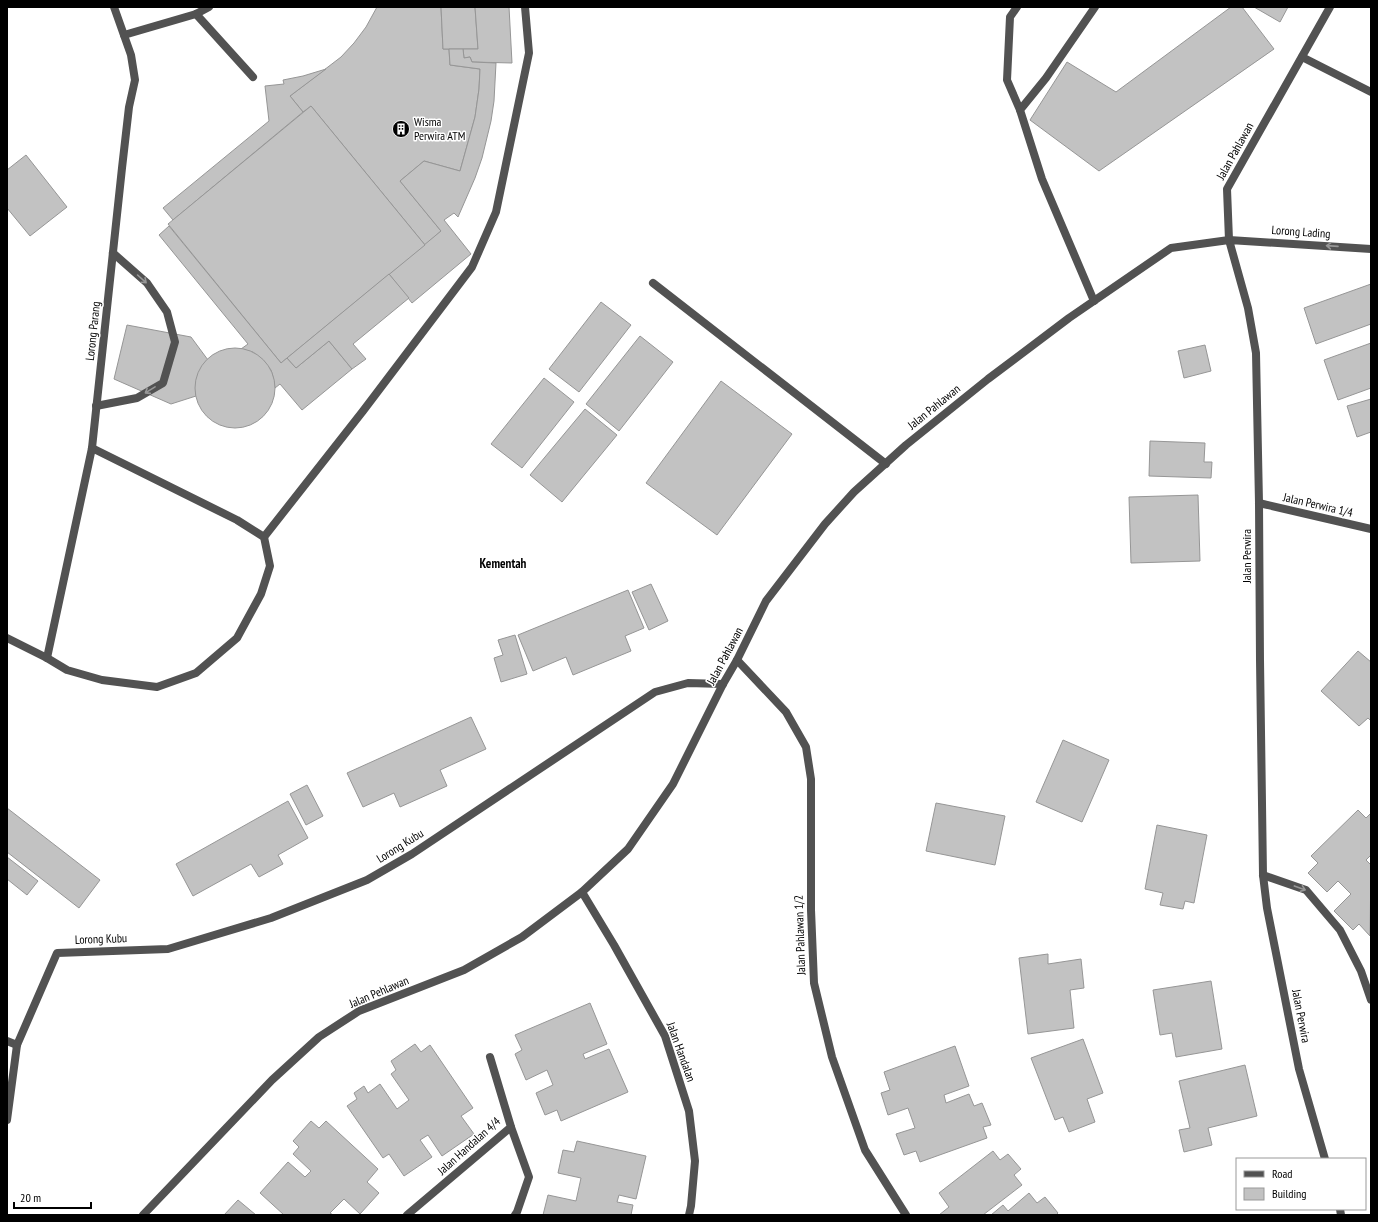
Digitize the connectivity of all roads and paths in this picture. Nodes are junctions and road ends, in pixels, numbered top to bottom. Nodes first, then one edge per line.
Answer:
1 (114, 7) edge
2 (209, 7) edge
3 (525, 7) edge
4 (1017, 7) edge
5 (1095, 7) edge
6 (1330, 7) edge
7 (196, 14) junction
8 (124, 35) junction
9 (1302, 57) junction
10 (253, 77) dead end
11 (1371, 92) edge
12 (1020, 110) junction
13 (1230, 240) junction
14 (1371, 249) edge
15 (113, 253) junction
16 (653, 283) dead end
17 (1094, 301) junction
18 (96, 406) junction
19 (92, 448) junction
20 (886, 464) junction
21 (1259, 503) junction
22 (1371, 529) edge
23 (264, 537) junction
24 (7, 638) edge
25 (47, 658) junction
26 (737, 660) junction
27 (724, 684) junction
28 (1263, 875) junction
29 (582, 892) junction
30 (1371, 1000) edge
31 (7, 1041) edge
32 (17, 1045) junction
33 (490, 1057) dead end
34 (7, 1120) edge
35 (511, 1127) junction
36 (1325, 1158) edge
37 (143, 1215) edge
38 (407, 1215) edge
39 (515, 1215) edge
40 (689, 1215) edge
41 (906, 1215) edge

1 - 8 street, Lorong Parang
2 - 7 street
3 - 23 street
4 - 12 street
5 - 12 street
6 - 9 street, Jalan Pahlawan
7 - 8 street
7 - 10 street
8 - 15 street, Lorong Parang
9 - 11 street
9 - 13 street, Jalan Pahlawan
12 - 17 street
14 -> 13 street, Lorong Lading
13 - 17 street, Jalan Pahlawan
13 - 21 street, Jalan Perwira
15 - 18 street, Lorong Parang
15 -> 18 street
16 - 20 street
17 - 20 street, Jalan Pahlawan
18 - 19 street, Lorong Parang
19 - 23 street
19 - 25 street, Lorong Parang
20 - 26 street, Jalan Pahlawan
21 - 22 street, Jalan Perwira 1/4
21 - 28 street, Jalan Perwira
23 - 25 street
24 - 25 street
26 - 27 street, Jalan Pahlawan
26 - 41 street, Jalan Pahlawan 1/2
27 - 29 street, Jalan Pahlawan
27 - 32 street, Lorong Kubu
28 -> 30 street
28 - 36 street, Jalan Perwira
29 - 37 street, Jalan Pehlawan
29 - 40 street, Jalan Handalan
31 - 32 street
32 - 34 street
33 - 35 street, Jalan Handalan 4/4
35 - 38 street, Jalan Handalan 4/4
35 - 39 street

